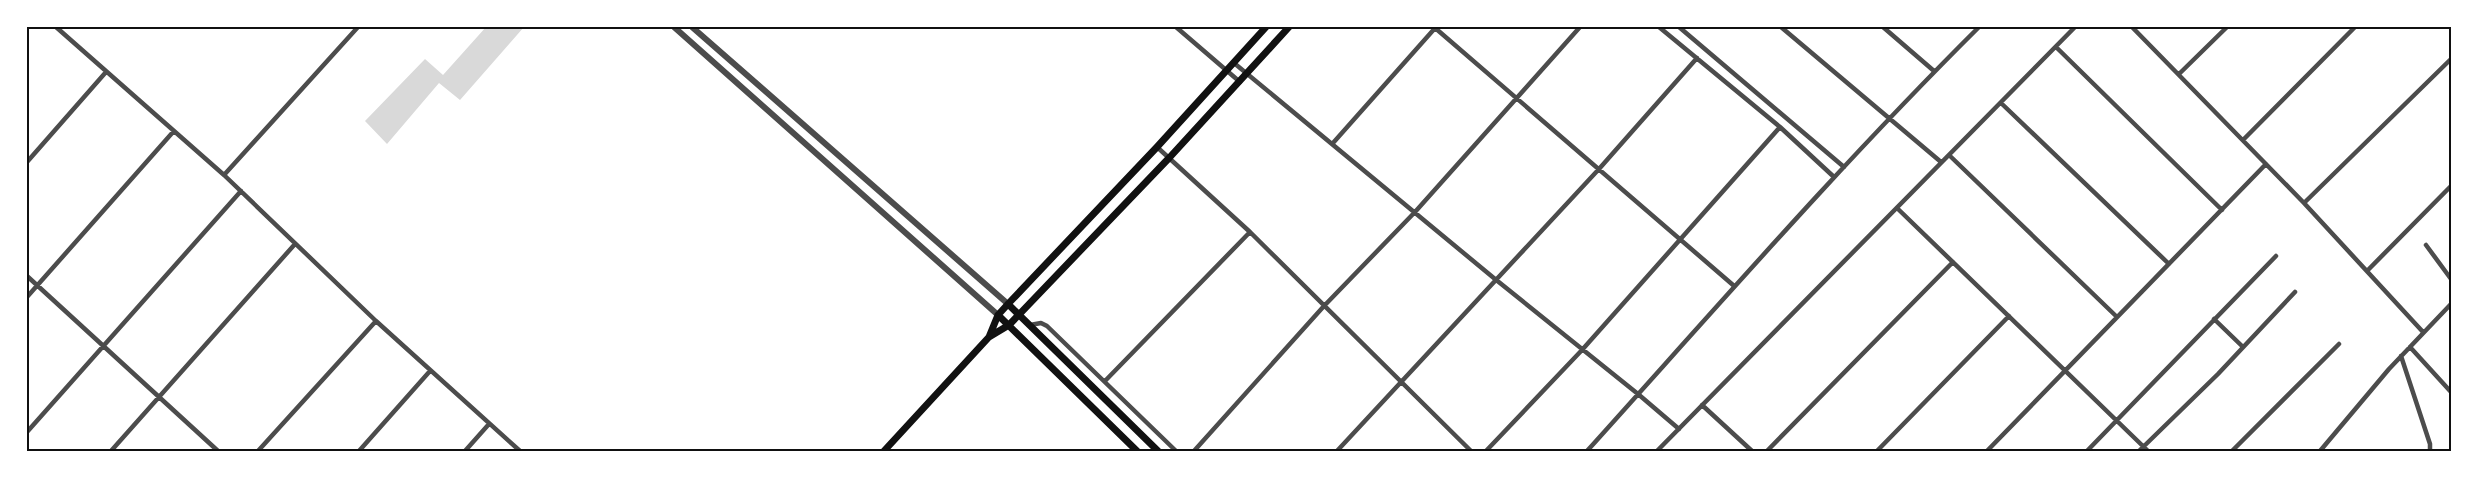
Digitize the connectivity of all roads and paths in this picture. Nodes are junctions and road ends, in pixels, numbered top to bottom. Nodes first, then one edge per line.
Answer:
1 (56, 27) edge
2 (358, 27) edge
3 (674, 27) edge
4 (692, 27) edge
5 (1176, 27) edge
6 (1266, 27) edge
7 (1290, 27) edge
8 (1435, 27) edge
9 (1580, 27) edge
10 (1659, 27) edge
11 (1679, 27) edge
12 (1781, 27) edge
13 (1884, 27) edge
14 (1979, 27) edge
15 (2076, 27) edge
16 (2132, 27) edge
17 (2227, 27) edge
18 (2355, 27) edge
19 (2056, 47) junction
20 (1697, 58) junction
21 (2451, 59) edge
22 (1234, 63) junction
23 (1226, 71) junction
24 (1934, 71) junction
25 (106, 72) junction
26 (1248, 74) junction
27 (2179, 74) junction
28 (1240, 82) junction
29 (1516, 98) junction
30 (2001, 103) junction
31 (1888, 118) junction
32 (1780, 128) junction
33 (173, 132) junction
34 (2243, 140) junction
35 (1333, 143) junction
36 (1157, 147) junction
37 (1949, 155) junction
38 (1170, 157) junction
39 (27, 162) edge
40 (1941, 162) junction
41 (2266, 164) junction
42 (1844, 167) junction
43 (1599, 169) junction
44 (224, 176) junction
45 (1834, 177) junction
46 (2451, 186) edge
47 (241, 191) junction
48 (2304, 203) junction
49 (1898, 208) junction
50 (2222, 210) junction
51 (1415, 212) junction
52 (1250, 232) junction
53 (1681, 239) junction
54 (295, 244) junction
55 (2426, 245) dead end
56 (2276, 256) dead end
57 (1953, 262) junction
58 (2169, 264) junction
59 (2367, 271) junction
60 (27, 276) edge
61 (1495, 279) junction
62 (2451, 279) edge
63 (38, 285) junction
64 (1733, 285) junction
65 (2295, 292) dead end
66 (27, 297) edge
67 (1008, 304) junction
68 (2451, 304) edge
69 (1324, 306) junction
70 (998, 315) junction
71 (1019, 315) junction
72 (2009, 316) junction
73 (2117, 317) junction
74 (2214, 319) junction
75 (376, 321) junction
76 (1030, 325) junction
77 (1009, 326) junction
78 (2422, 332) junction
79 (989, 337) junction
80 (2339, 344) dead end
81 (103, 345) junction
82 (2243, 347) junction
83 (2410, 347) junction
84 (1582, 350) junction
85 (2401, 356) junction
86 (2066, 370) junction
87 (430, 371) junction
88 (1105, 381) junction
89 (1401, 383) junction
90 (2451, 392) edge
91 (1638, 394) junction
92 (160, 396) junction
93 (1702, 405) junction
94 (2116, 420) junction
95 (489, 424) junction
96 (1679, 429) junction
97 (27, 432) edge
98 (2322, 449) edge
99 (2144, 450) edge
100 (111, 451) edge
101 (218, 451) edge
102 (258, 451) edge
103 (358, 451) edge
104 (465, 451) edge
105 (520, 451) edge
106 (884, 451) edge
107 (1137, 451) edge
108 (1158, 451) edge
109 (1176, 451) edge
110 (1194, 451) edge
111 (1337, 451) edge
112 (1471, 451) edge
113 (1486, 451) edge
114 (1587, 451) edge
115 (1657, 451) edge
116 (1752, 451) edge
117 (1767, 451) edge
118 (1877, 451) edge
119 (1987, 451) edge
120 (2087, 451) edge
121 (2232, 451) edge
122 (2331, 451) edge
123 (2430, 451) edge

1 - 25 street
2 - 44 street
3 - 70 street
4 - 67 street
5 - 23 street
6 - 22 main road
7 - 26 main road
8 - 29 street
8 - 35 street
9 - 29 street
10 - 20 street
11 - 42 street
12 - 31 street
13 - 24 street
14 - 24 street
15 - 19 street
16 - 27 street
17 - 27 street
18 - 34 street
19 - 30 street
19 - 50 street
20 - 32 street
20 - 43 street
21 - 48 street
22 - 23 main road
22 - 26 street
23 - 28 street
23 - 36 main road
24 - 31 street
25 - 33 street
25 - 39 street
26 - 28 main road
26 - 35 street
27 - 34 street
28 - 38 main road
29 - 43 street
29 - 51 street
30 - 37 street
30 - 58 street
31 - 40 street
31 - 42 street
32 - 45 street
32 - 53 street
33 - 44 street
33 - 63 street
34 - 41 street
35 - 51 street
36 - 38 street
36 - 67 main road
37 - 40 street
37 - 73 street
38 - 52 street
38 - 71 main road
40 - 49 street
41 - 48 street
41 - 50 street
42 - 45 street
43 - 53 street
43 - 61 street
44 - 47 street
45 - 64 street
46 - 59 street
47 - 54 street
47 - 81 street
48 - 59 street
49 - 57 street
49 - 93 street
50 - 58 street
51 - 61 street
51 - 69 street
52 - 69 street
52 - 88 street
53 - 64 street
53 - 84 street
54 - 75 street
54 - 92 street
55 - 62 street
56 - 74 street
57 - 72 street
57 - 117 street
58 - 73 street
59 - 78 street
60 - 63 street
61 - 84 street
61 - 89 street
63 - 66 street
63 - 81 street
64 - 91 street
65 - 82 street
67 - 70 main road
67 - 71 main road
68 - 78 street
69 - 89 street
69 - 110 street
70 - 77 main road
70 - 79 main road
71 - 76 main road
71 - 77 main road
72 - 86 street
72 - 118 street
73 - 86 street
74 - 82 street
74 - 94 street
75 - 87 street
75 - 102 street
76 - 88 street
76 - 108 main road
77 - 79 main road
77 - 107 main road
78 - 83 street
79 - 106 main road
80 - 121 street
81 - 92 street
81 - 97 street
82 - 99 street
83 - 85 street
83 - 90 street
84 - 91 street
84 - 113 street
85 - 98 street
85 - 123 street
86 - 94 street
86 - 119 street
87 - 95 street
87 - 103 street
88 - 109 street
89 - 111 street
89 - 112 street
91 - 96 street
91 - 114 street
92 - 100 street
92 - 101 street
93 - 96 street
93 - 116 street
94 - 99 street
94 - 120 street
95 - 104 street
95 - 105 street
96 - 115 street
98 - 122 street

